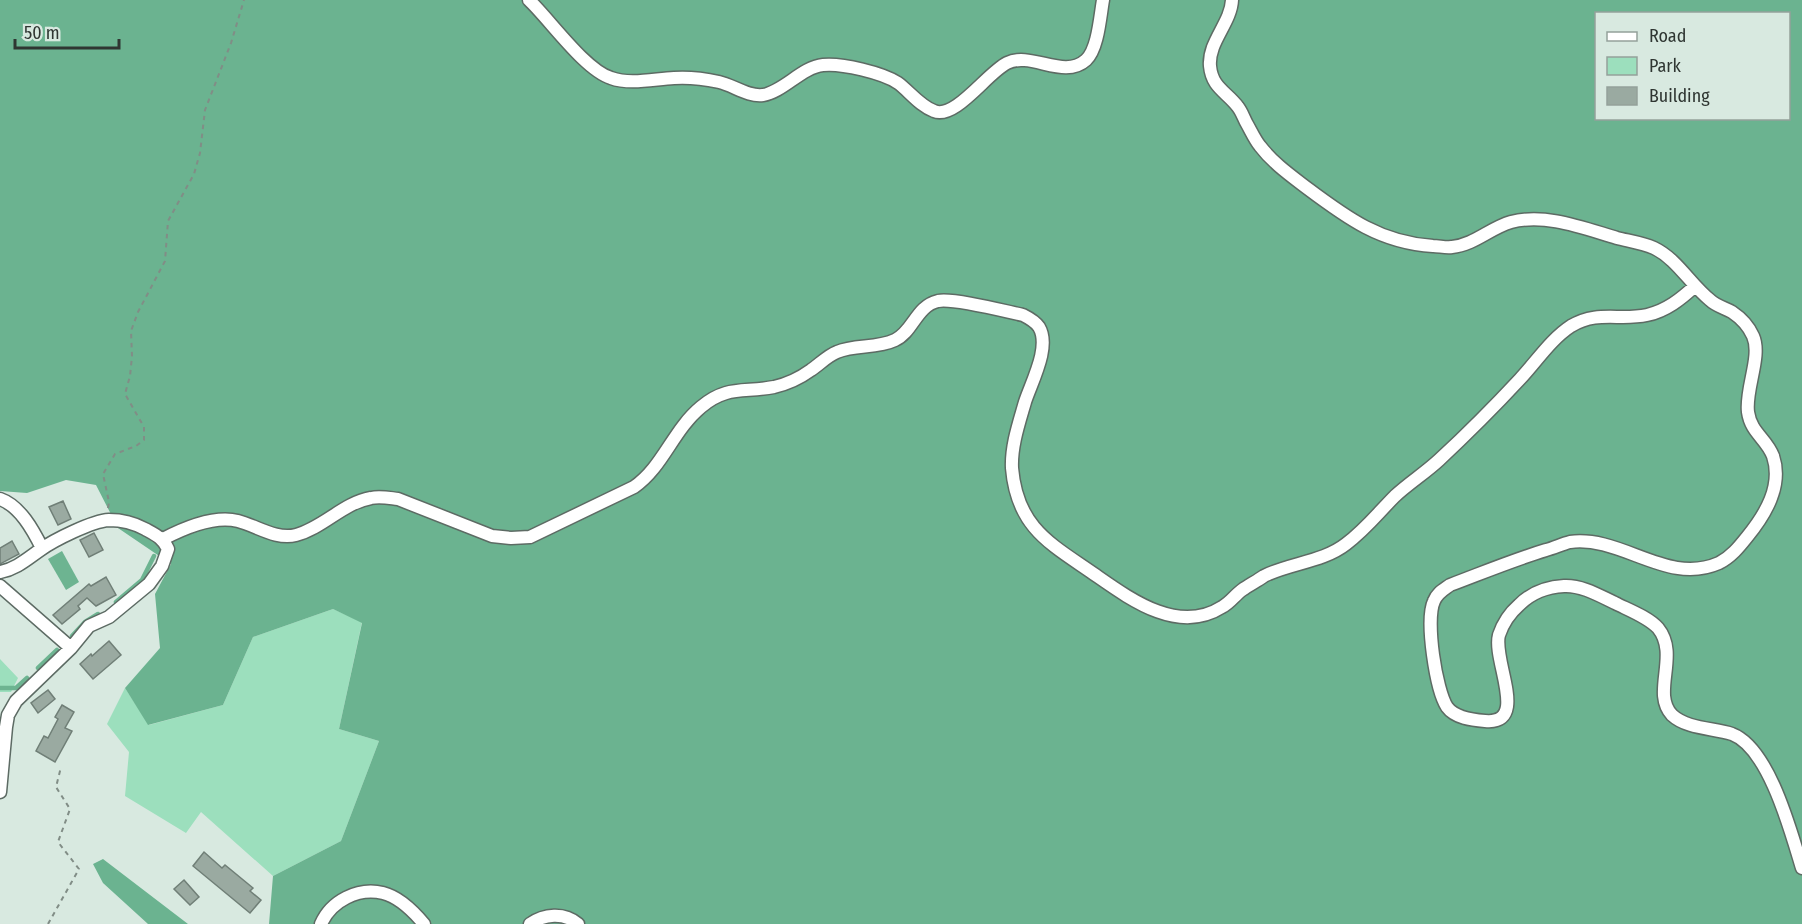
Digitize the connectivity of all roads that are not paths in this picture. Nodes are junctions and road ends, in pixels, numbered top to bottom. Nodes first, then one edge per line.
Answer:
1 (529, 0) edge
2 (1103, 0) edge
3 (1232, 0) edge
4 (1695, 286) junction
5 (0, 499) edge
6 (163, 539) junction
7 (42, 548) junction
8 (0, 572) edge
9 (0, 586) edge
10 (71, 648) junction
11 (0, 792) edge
12 (1802, 868) edge
13 (321, 924) edge
14 (424, 924) edge
15 (530, 924) edge
16 (578, 924) edge

1 - 2 street
3 - 4 street
4 - 6 street
4 - 12 street
5 - 7 street
6 - 7 street
6 - 10 street
7 - 8 street
9 - 10 street
10 - 11 street
13 - 14 street
15 - 16 street

